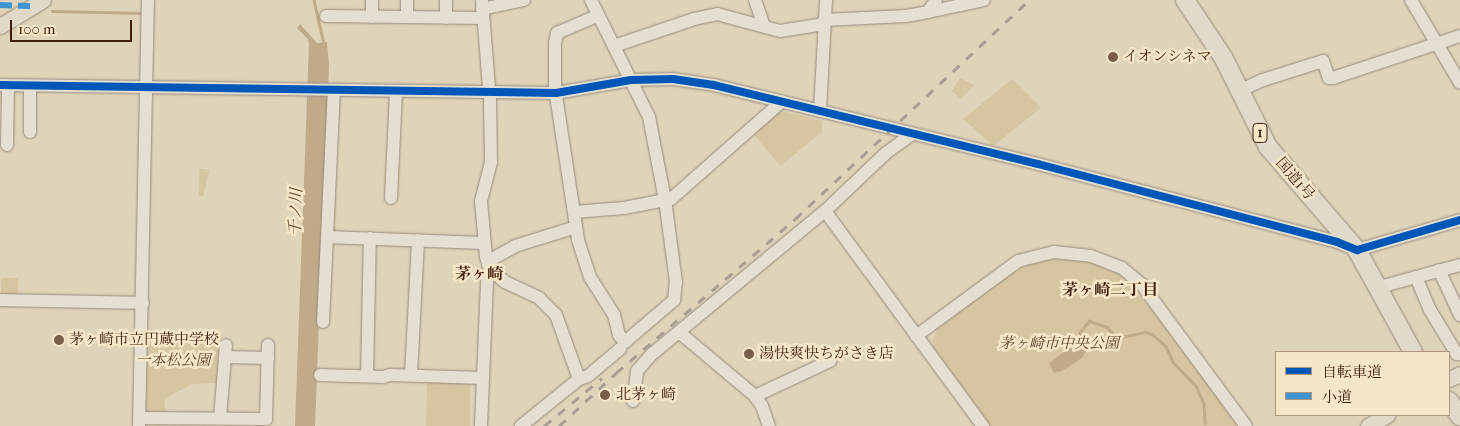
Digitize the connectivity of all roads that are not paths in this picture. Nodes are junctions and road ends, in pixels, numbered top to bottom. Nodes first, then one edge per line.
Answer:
1 (43, 0) edge
2 (148, 0) edge
3 (372, 0) edge
4 (407, 0) edge
5 (446, 0) edge
6 (591, 0) edge
7 (755, 0) edge
8 (826, 0) edge
9 (936, 0) edge
10 (984, 0) edge
11 (1185, 0) edge
12 (1412, 0) edge
13 (526, 3) edge
14 (482, 9) edge
15 (928, 12) junction
16 (326, 16) dead end
17 (597, 16) junction
18 (372, 17) junction
19 (406, 17) junction
20 (446, 18) junction
21 (824, 22) junction
22 (0, 26) edge
23 (764, 26) junction
24 (1460, 36) edge
25 (1437, 43) junction
26 (614, 46) junction
27 (630, 80) junction
28 (1460, 84) edge
29 (4, 85) edge
30 (30, 86) junction
31 (147, 89) junction
32 (332, 91) junction
33 (1239, 91) junction
34 (396, 92) junction
35 (490, 93) junction
36 (556, 93) junction
37 (782, 101) junction
38 (820, 111) junction
39 (30, 132) dead end
40 (911, 135) junction
41 (7, 145) dead end
42 (391, 198) dead end
43 (665, 200) junction
44 (825, 211) junction
45 (574, 212) junction
46 (1460, 220) edge
47 (576, 227) junction
48 (327, 237) junction
49 (370, 238) junction
50 (418, 240) junction
51 (483, 242) junction
52 (1357, 250) junction
53 (1460, 264) edge
54 (489, 266) junction
55 (1439, 270) junction
56 (1416, 277) junction
57 (1376, 288) junction
58 (0, 300) edge
59 (143, 302) junction
60 (1460, 315) edge
61 (323, 322) dead end
62 (680, 332) junction
63 (916, 336) junction
64 (268, 345) dead end
65 (620, 349) dead end
66 (1412, 351) edge
67 (1460, 353) edge
68 (268, 358) junction
69 (830, 360) dead end
70 (412, 375) junction
71 (320, 376) dead end
72 (367, 376) junction
73 (483, 378) junction
74 (579, 379) junction
75 (755, 396) junction
76 (633, 400) dead end
77 (1450, 402) edge
78 (1385, 416) edge
79 (1460, 416) edge
80 (220, 418) junction
81 (139, 422) edge
82 (481, 426) edge
83 (521, 426) edge
84 (768, 426) edge
85 (982, 426) edge
86 (1246, 426) edge
87 (1368, 426) edge

1 - 22 main road
2 - 31 street
3 - 18 street
4 - 19 street
5 - 20 street
6 - 17 street
7 - 23 street
8 - 21 street
9 - 15 street
10 - 15 street
11 - 33 highway, 国道1号 / 1
12 - 25 street
13 - 14 street
14 - 20 street
14 - 35 street
15 - 21 street
16 - 18 street
17 - 26 street
17 - 36 street
18 - 19 street
19 - 20 street
21 - 23 street
21 - 38 street
23 - 26 street
24 - 25 street
25 - 28 street
25 - 33 street
26 - 27 street
27 - 36 street
27 - 37 street
27 - 43 street
29 - 30 street
29 - 41 street
30 - 31 street
30 - 39 street
31 - 32 street
31 - 59 street
32 - 34 street
32 - 48 street
33 - 52 highway, 国道1号 / 1
34 - 35 street
34 - 42 street
35 - 36 street
35 - 51 street
36 - 45 street
37 - 38 street
37 - 43 street
38 - 40 street
40 - 44 street
40 - 52 street
43 - 45 street
43 - 47 street
44 - 62 street
44 - 63 street
45 - 47 street
46 - 52 street
47 - 54 street
48 - 49 street
48 - 61 street
49 - 50 street
49 - 72 street
50 - 51 street
50 - 70 street
51 - 54 street
52 - 57 highway, 国道1号 / 1
53 - 55 street
54 - 73 street
54 - 74 street
55 - 56 street
55 - 60 street
56 - 57 street
56 - 67 street
57 - 66 highway, 国道1号 / 1
58 - 59 street
59 - 81 street
62 - 75 street
62 - 76 street
63 - 85 street
63 - 86 street
64 - 68 street
65 - 74 street
68 - 80 street
68 - 80 street
69 - 75 street
70 - 72 street
70 - 73 street
71 - 72 street
73 - 82 street
74 - 83 street
75 - 84 street
77 - 79 highway
78 - 87 main road
80 - 81 street

